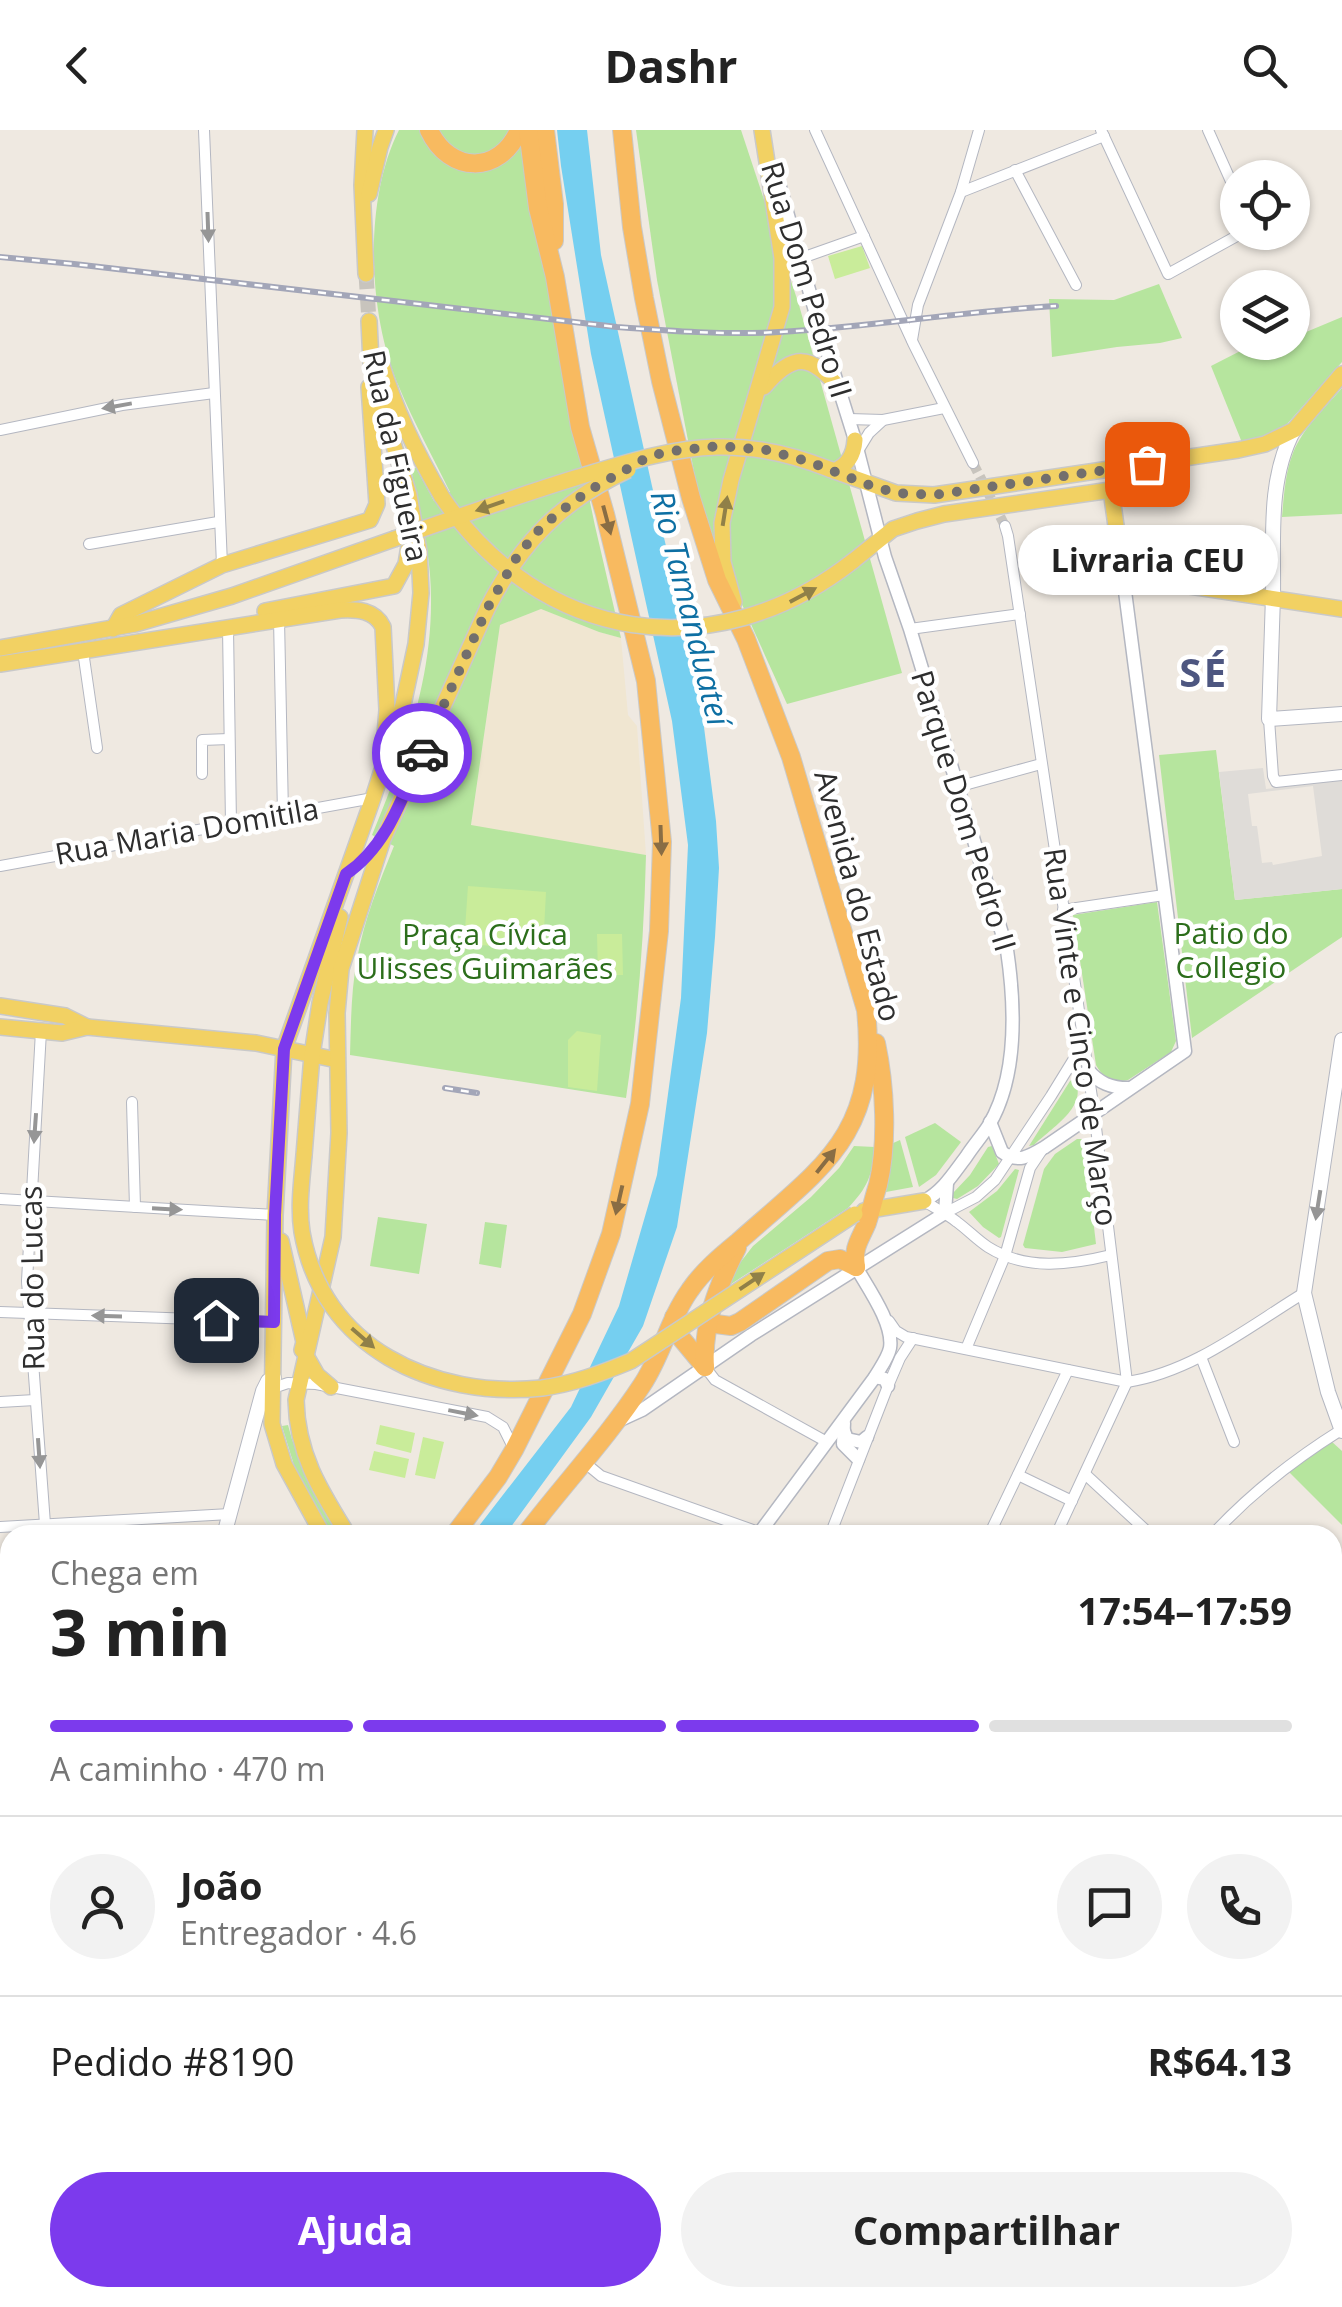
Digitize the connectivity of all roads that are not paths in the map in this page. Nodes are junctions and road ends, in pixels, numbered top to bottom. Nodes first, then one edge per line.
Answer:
1 (204, 130) edge
2 (364, 130) edge
3 (386, 130) edge
4 (429, 130) edge
5 (545, 130) edge
6 (622, 130) edge
7 (762, 130) edge
8 (815, 130) edge
9 (980, 130) edge
10 (1208, 130) edge
11 (522, 131) edge
12 (1102, 133) edge
13 (1221, 160) edge
14 (769, 168) junction
15 (1015, 170) junction
16 (961, 192) junction
17 (364, 218) junction
18 (864, 236) junction
19 (1220, 245) edge
20 (799, 259) junction
21 (366, 274) tunnel mouth
22 (555, 277) junction
23 (1076, 285) dead end
24 (911, 340) junction
25 (371, 363) junction
26 (1342, 374) edge
27 (839, 388) junction
28 (214, 393) junction
29 (758, 394) junction
30 (944, 408) junction
31 (883, 420) junction
32 (0, 430) edge
33 (1294, 430) junction
34 (854, 435) junction
35 (650, 456) junction
36 (972, 463) tunnel mouth
37 (1147, 464) junction
38 (832, 470) junction
39 (866, 484) junction
40 (1110, 490) junction
41 (412, 516) junction
42 (218, 522) junction
43 (1005, 526) tunnel mouth
44 (880, 538) junction
45 (89, 544) dead end
46 (222, 565) junction
47 (1122, 576) junction
48 (367, 592) junction
49 (1272, 599) junction
50 (1342, 610) edge
51 (364, 611) junction
52 (1020, 614) junction
53 (280, 619) junction
54 (135, 624) junction
55 (228, 628) junction
56 (113, 629) junction
57 (910, 629) junction
58 (746, 640) junction
59 (0, 648) edge
60 (83, 651) junction
61 (0, 664) edge
62 (1342, 714) edge
63 (1269, 719) junction
64 (230, 739) junction
65 (97, 748) dead end
66 (1041, 764) junction
67 (384, 766) junction
68 (202, 774) dead end
69 (1342, 776) edge
70 (958, 787) junction
71 (373, 798) junction
72 (283, 814) junction
73 (231, 824) junction
74 (383, 840) junction
75 (0, 866) edge
76 (346, 874) junction
77 (1164, 896) junction
78 (1063, 910) junction
79 (332, 947) junction
80 (0, 1006) edge
81 (866, 1010) junction
82 (338, 1014) junction
83 (0, 1027) edge
84 (88, 1028) junction
85 (41, 1031) junction
86 (1342, 1040) edge
87 (1083, 1044) junction
88 (284, 1049) junction
89 (312, 1055) junction
90 (337, 1060) junction
91 (1088, 1070) junction
92 (1128, 1088) junction
93 (132, 1102) dead end
94 (1094, 1111) junction
95 (990, 1122) junction
96 (1045, 1147) junction
97 (1011, 1158) junction
98 (947, 1183) junction
99 (0, 1199) edge
100 (30, 1200) junction
101 (924, 1201) junction
102 (135, 1207) junction
103 (862, 1212) junction
104 (944, 1213) junction
105 (275, 1218) junction
106 (744, 1236) junction
107 (1111, 1255) junction
108 (1005, 1256) junction
109 (856, 1267) junction
110 (1304, 1293) junction
111 (0, 1312) edge
112 (29, 1314) junction
113 (884, 1315) junction
114 (674, 1316) junction
115 (274, 1322) junction
116 (708, 1323) junction
117 (913, 1338) junction
118 (966, 1349) junction
119 (1201, 1358) junction
120 (304, 1359) junction
121 (892, 1361) junction
122 (705, 1367) junction
123 (1068, 1370) junction
124 (874, 1377) junction
125 (298, 1382) junction
126 (1127, 1382) junction
127 (270, 1386) junction
128 (888, 1386) junction
129 (332, 1387) junction
130 (35, 1400) junction
131 (0, 1402) edge
132 (847, 1417) junction
133 (614, 1423) junction
134 (1341, 1431) edge
135 (867, 1437) junction
136 (827, 1442) junction
137 (1234, 1442) dead end
138 (845, 1446) junction
139 (514, 1450) junction
140 (858, 1460) junction
141 (583, 1462) junction
142 (1085, 1474) junction
143 (1018, 1475) junction
144 (1072, 1501) junction
145 (230, 1514) junction
146 (45, 1524) junction
147 (22, 1525) edge
148 (227, 1525) edge
149 (318, 1525) edge
150 (342, 1525) edge
151 (462, 1525) edge
152 (534, 1525) edge
153 (737, 1525) edge
154 (768, 1525) edge
155 (834, 1525) edge
156 (994, 1525) edge
157 (1061, 1525) edge
158 (1140, 1525) edge
159 (1222, 1525) edge

1 -> 28 street
2 - 17 main road
3 - 17 main road
4 - 11 highway
5 - 22 highway
6 - 58 highway, Avenida do Estado
7 - 14 main road, Rua Dom Pedro II
8 - 18 street
9 - 16 street
10 - 13 street
11 - 22 highway
12 - 15 street
12 - 19 street
14 - 20 street, Rua Dom Pedro II
14 - 29 main road, Avenida do Estado
15 - 16 street
15 - 23 street
16 - 24 street
17 - 21 main road
18 - 20 street
18 - 24 street
20 - 27 street, Rua Dom Pedro II
22 -> 139 highway
24 - 30 street
25 - 41 main road, Rua da Figueira
25 -> 44 main road, Rua da Figueira, bridge
25 - 46 main road
26 - 33 main road
27 - 29 main road
27 - 34 street, Rua Dom Pedro II
28 -> 32 street
28 - 42 street
58 -> 29 main road, Avenida do Estado
30 - 31 street
30 - 36 street
31 - 34 street
31 - 34 street
33 - 37 main road
33 - 49 main road
34 - 38 main road
34 - 39 street, Parque Dom Pedro II
35 - 38 main road, bridge
35 -> 54 main road, bridge
35 - 74 main road, bridge
37 - 39 main road
37 - 40 main road
38 - 39 main road
39 - 44 street, Parque Dom Pedro II
40 - 44 main road
40 - 47 main road
41 - 48 main road
41 - 67 main road, Rua da Figueira
42 - 45 street
42 - 46 street
43 - 52 street, Rua Vinte e Cinco de Março
44 - 57 street, Parque Dom Pedro II
46 - 56 main road
47 - 49 main road
47 - 77 street
48 - 51 main road
48 - 54 main road
49 - 50 main road
49 - 63 main road
51 - 53 main road
51 - 67 main road
52 - 57 street
52 - 66 street, Rua Vinte e Cinco de Março
53 - 55 main road
53 - 72 street
54 - 56 main road
55 - 60 main road
55 - 64 street
56 - 59 main road
57 - 70 street, Parque Dom Pedro II
58 - 81 highway, Avenida do Estado
60 - 61 main road
60 - 65 street
62 - 63 main road
63 - 69 street
64 - 68 street
64 - 73 street
66 - 70 street
66 - 78 street, Rua Vinte e Cinco de Março
67 - 71 main road, Rua da Figueira
70 - 95 street, Parque Dom Pedro II
71 - 72 street, Rua Maria Domitila
71 - 76 main road, Rua da Figueira
72 - 73 street, Rua Maria Domitila
73 - 75 street, Rua Maria Domitila
74 - 76 main road
74 - 82 main road
76 - 79 main road
76 - 88 main road, Rua da Figueira
77 - 78 street
77 - 92 street
78 - 87 street, Rua Vinte e Cinco de Março
79 - 82 main road
79 - 89 main road
80 - 84 main road
81 - 103 highway
106 -> 81 highway, Avenida do Estado
82 - 90 main road
83 - 85 main road
84 - 85 main road
84 - 88 main road
85 -> 100 street, Rua do Lucas
86 -> 110 main road
87 - 91 street, Rua Vinte e Cinco de Março
87 - 97 street
88 - 89 main road
88 - 105 main road, Rua da Figueira
89 - 90 main road
89 -> 103 main road, bridge
90 - 120 main road
91 - 92 street
91 - 94 street, Rua Vinte e Cinco de Março
92 - 94 street
93 - 102 street
94 - 96 street
94 - 107 street, Rua Vinte e Cinco de Março
95 - 97 street
95 - 98 street, Parque Dom Pedro II
96 - 97 street
96 - 108 street
97 - 104 street
98 - 101 street, Parque Dom Pedro II
98 - 104 street, Parque Dom Pedro II
99 - 100 street
100 - 102 street
100 - 112 street, Rua do Lucas
101 - 103 main road
101 - 104 street
102 -> 105 street
103 - 109 highway
104 - 108 street
104 - 109 street
105 - 115 main road
105 - 120 main road
106 - 114 highway, Avenida do Estado
106 - 116 highway
107 - 108 street
107 - 126 street, Rua Vinte e Cinco de Março
108 - 118 street
109 - 113 street
109 - 116 highway
109 - 122 street
110 - 119 street
110 - 134 main road
111 - 112 street
115 -> 112 street
112 - 130 street, Rua do Lucas
113 - 117 street
113 - 121 street
114 - 122 highway
114 - 133 highway, Avenida do Estado
115 - 127 main road
116 - 122 highway
117 - 118 street
117 - 121 street
118 - 123 street
119 - 126 street
119 - 137 street
120 - 125 main road
120 - 129 main road
121 - 124 street
121 - 128 street
122 - 133 street
122 - 136 street
123 - 126 street
123 - 143 street
124 - 128 street
124 - 132 street
125 - 127 street
125 - 129 street
125 - 150 main road
126 - 142 street
127 - 145 main road
127 - 149 main road
128 - 135 street
129 -> 139 street
130 - 131 street
130 -> 146 street, Rua do Lucas
132 - 135 street
132 - 136 street
132 - 138 street
133 - 141 highway, Avenida do Estado
134 - 159 street
135 - 140 street
136 - 138 street
136 - 154 street
138 - 140 street
139 - 151 highway
140 - 155 street
141 - 152 highway, Avenida do Estado
141 - 153 street
142 - 144 street
142 - 158 street
143 - 144 street
143 - 156 street
144 - 157 street
145 - 146 street
145 - 148 main road
146 - 147 street

